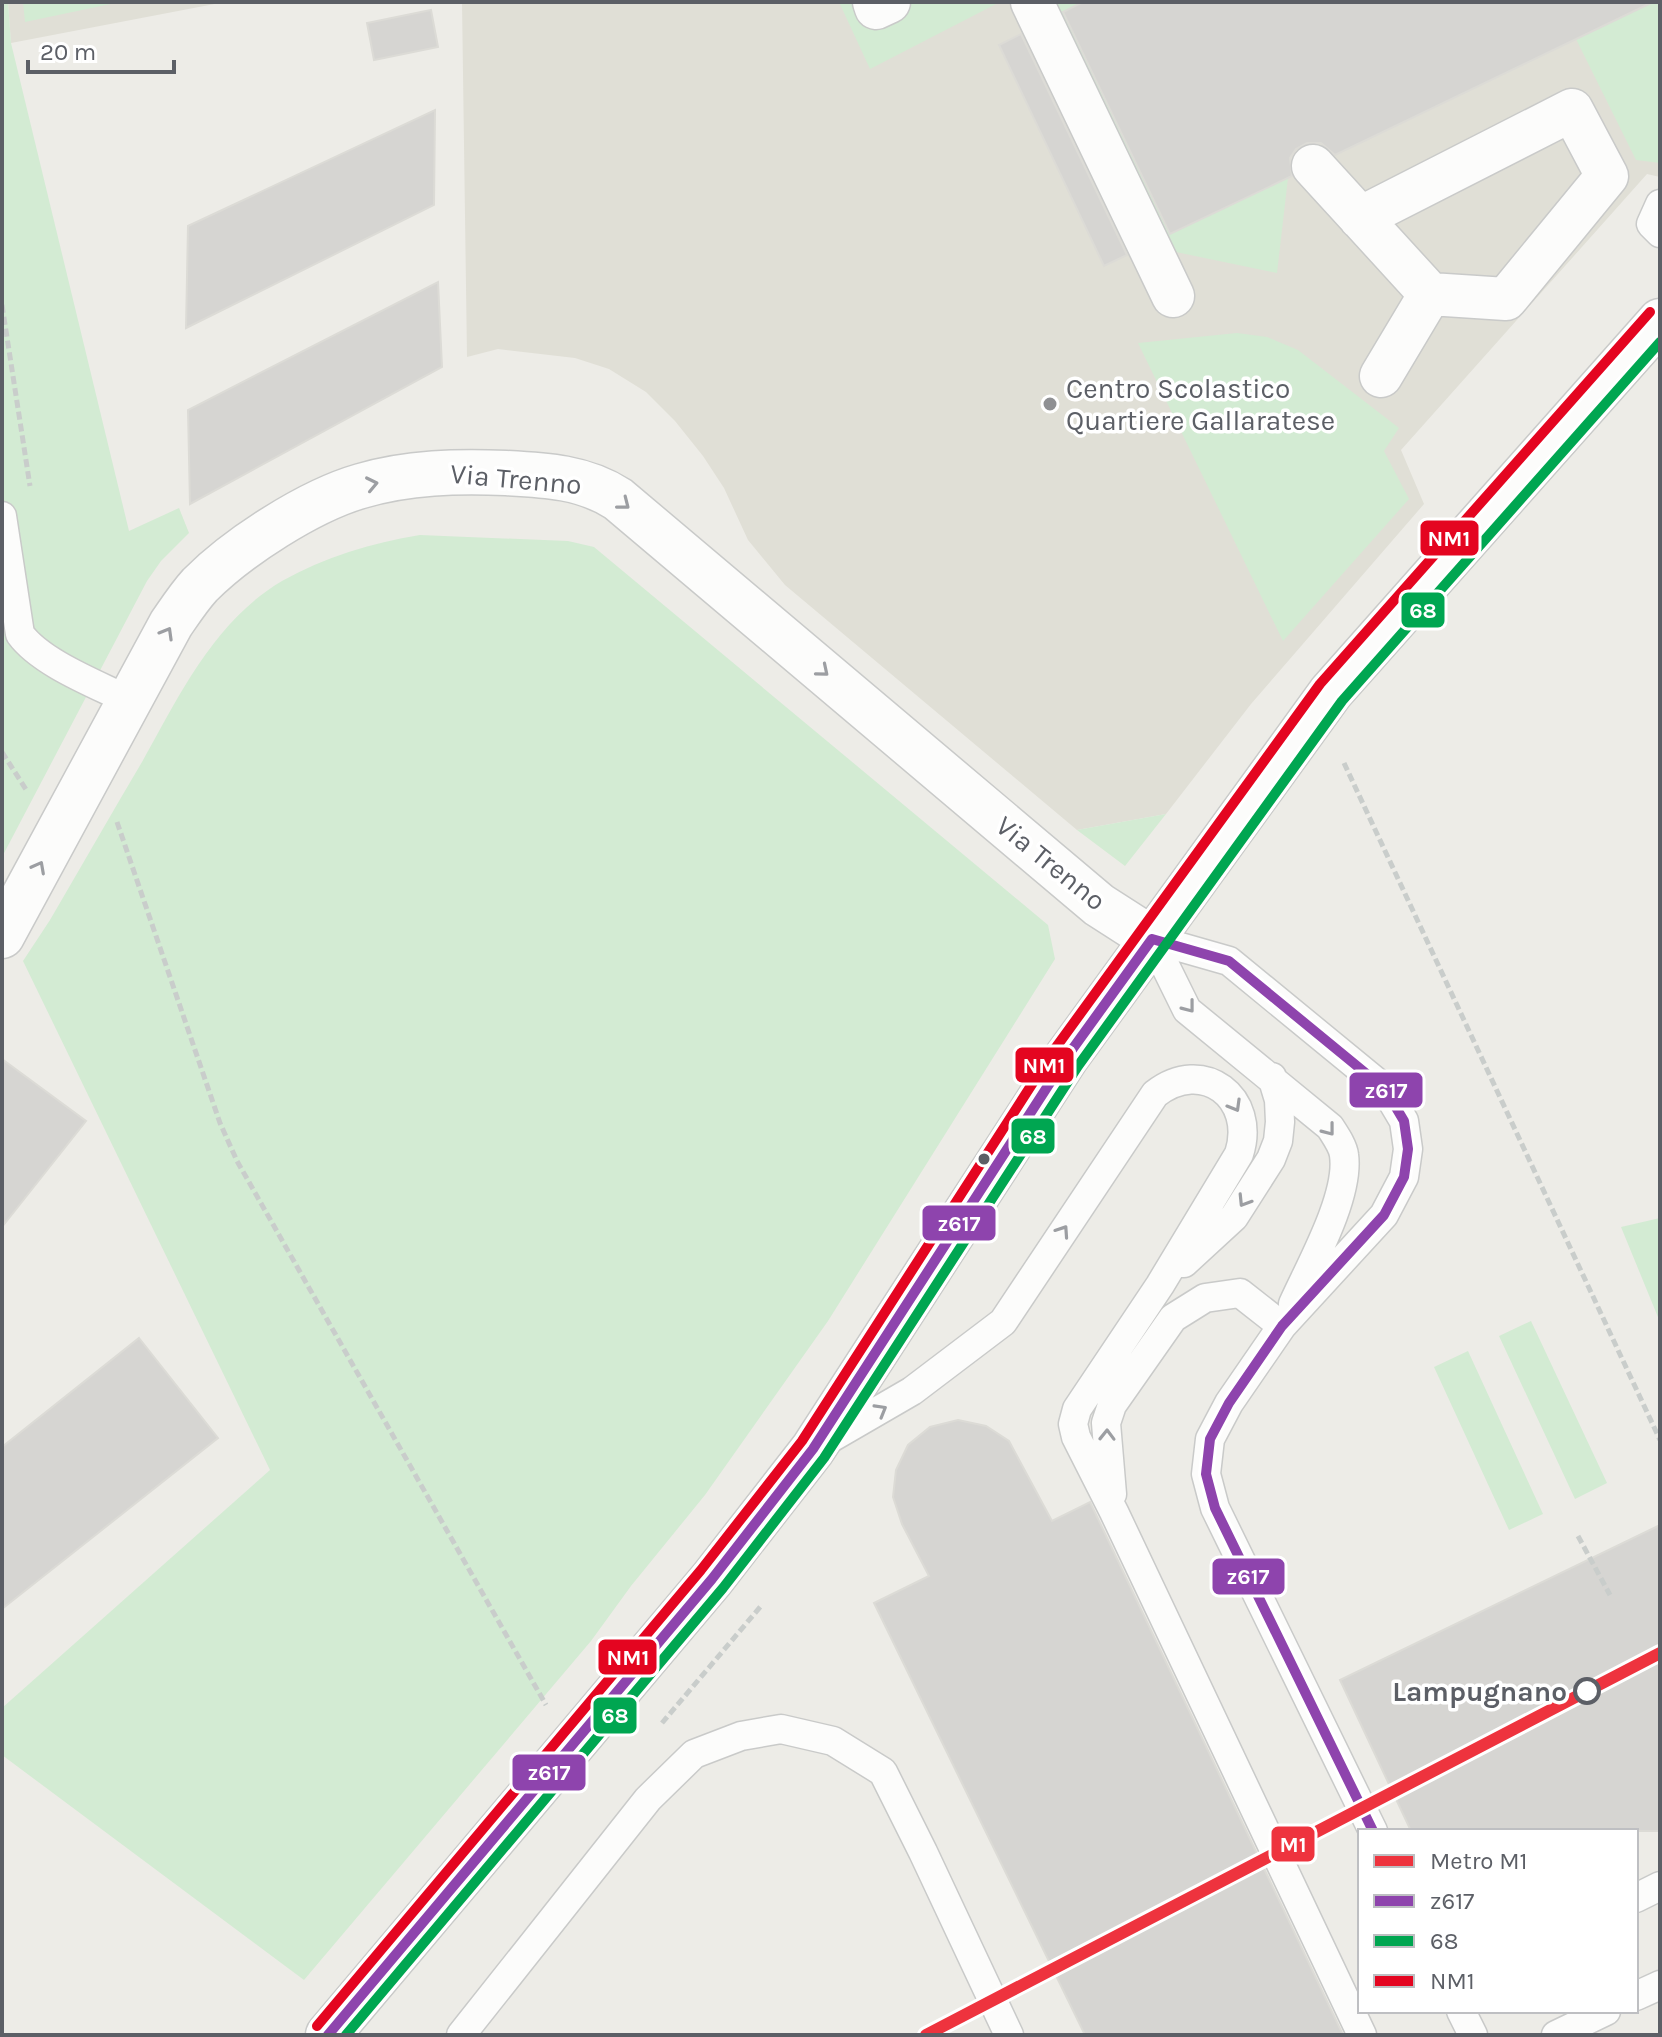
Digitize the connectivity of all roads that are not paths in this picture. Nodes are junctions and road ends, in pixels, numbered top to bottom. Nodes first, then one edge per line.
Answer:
1 (874, 2) edge
2 (889, 2) edge
3 (1032, 2) edge
4 (1313, 166) dead end
5 (1660, 204) edge
6 (1360, 218) junction
7 (1660, 233) edge
8 (1430, 294) junction
9 (1173, 296) dead end
10 (1660, 321) edge
11 (1381, 376) dead end
12 (2, 516) edge
13 (128, 700) junction
14 (2, 936) edge
15 (1152, 939) junction
16 (1272, 1077) junction
17 (1160, 1285) junction
18 (1282, 1326) junction
19 (813, 1449) junction
20 (1114, 1512) junction
21 (1372, 1829) edge
22 (1660, 1886) edge
23 (1638, 1897) edge
24 (1660, 1985) edge
25 (1638, 1995) edge
26 (1462, 2013) edge
27 (1602, 2013) edge
28 (328, 2035) edge
29 (461, 2035) edge
30 (1009, 2035) edge
31 (1362, 2035) edge
32 (1473, 2035) edge
33 (1556, 2035) edge

1 - 2 street
3 - 9 street
4 - 6 street
5 - 7 lane
6 - 8 street
6 - 8 street
8 - 11 street
10 - 15 street
12 - 13 lane
14 -> 13 street, Via Trenno
13 -> 15 street, Via Trenno
15 -> 16 lane
15 - 18 lane
15 - 19 street
16 -> 17 lane
16 -> 18 lane
19 -> 17 lane
17 - 20 lane
20 -> 18 lane
18 - 21 lane
19 - 28 street
20 - 31 lane
22 - 23 lane
24 - 25 lane
26 - 32 lane
27 - 33 lane
29 - 30 lane

